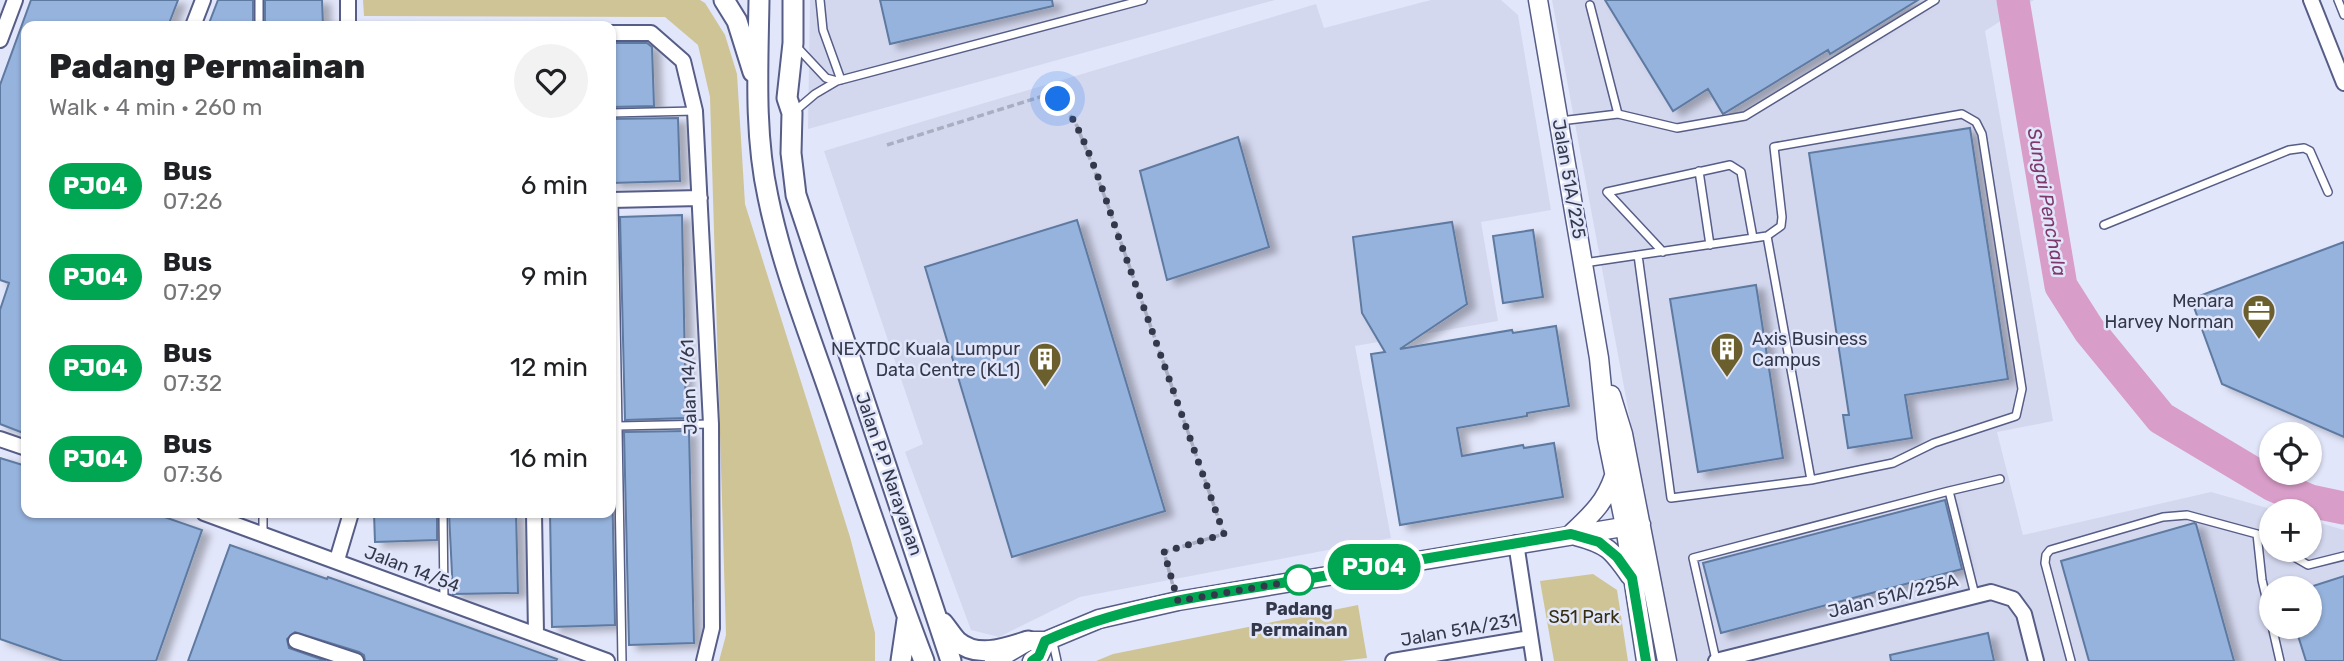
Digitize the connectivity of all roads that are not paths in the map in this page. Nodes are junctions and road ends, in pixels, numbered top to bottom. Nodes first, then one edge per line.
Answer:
1 (15, 0) edge
2 (202, 0) edge
3 (259, 0) edge
4 (348, 0) edge
5 (724, 0) edge
6 (760, 0) edge
7 (782, 0) edge
8 (793, 0) edge
9 (820, 0) edge
10 (1143, 0) edge
11 (1538, 0) edge
12 (1935, 0) edge
13 (2311, 0) edge
14 (2338, 0) edge
15 (1590, 5) dead end
16 (2344, 15) edge
17 (195, 21) edge
18 (259, 21) edge
19 (348, 21) edge
20 (616, 33) edge
21 (0, 40) edge
22 (793, 43) junction
23 (839, 80) junction
24 (2344, 83) edge
25 (758, 86) junction
26 (790, 106) junction
27 (695, 111) junction
28 (616, 113) edge
29 (1618, 114) junction
30 (1559, 122) junction
31 (1699, 171) junction
32 (2328, 192) dead end
33 (700, 198) junction
34 (616, 200) edge
35 (2104, 225) dead end
36 (1767, 236) junction
37 (1753, 238) junction
38 (1710, 245) junction
39 (1663, 252) junction
40 (1638, 255) junction
41 (1583, 264) junction
42 (616, 351) edge
43 (1599, 358) junction
44 (710, 424) junction
45 (618, 426) junction
46 (0, 439) edge
47 (21, 446) edge
48 (1614, 474) junction
49 (2000, 479) dead end
50 (1811, 480) junction
51 (1949, 491) junction
52 (217, 518) edge
53 (263, 518) edge
54 (350, 518) edge
55 (443, 518) edge
56 (534, 518) edge
57 (1633, 525) junction
58 (1571, 534) junction
59 (2257, 534) joint
60 (263, 535) junction
61 (1516, 543) junction
62 (2344, 556) edge
63 (337, 560) junction
64 (2303, 562) edge
65 (2320, 562) edge
66 (2322, 562) edge
67 (2262, 576) edge
68 (1632, 578) junction
69 (1975, 595) junction
70 (444, 602) junction
71 (907, 617) junction
72 (938, 617) junction
73 (536, 634) junction
74 (1530, 638) junction
75 (2275, 639) edge
76 (1042, 640) junction
77 (296, 642) dead end
78 (1442, 657) edge
79 (356, 661) edge
80 (607, 661) edge
81 (622, 661) edge
82 (704, 661) edge
83 (901, 661) edge
84 (924, 661) edge
85 (951, 661) edge
86 (994, 661) edge
87 (1032, 661) edge
88 (1057, 661) edge
89 (1393, 661) edge
90 (1534, 661) edge
91 (1646, 661) edge
92 (1667, 661) edge
93 (1716, 661) edge
94 (2036, 661) edge
95 (2071, 661) edge
96 (2280, 661) edge

1 - 21 street
2 - 17 street
3 - 18 lane
4 - 19 street
5 - 25 main road
6 - 25 main road, Jalan P.P Narayanan
7 - 26 main road
8 - 22 main road, Jalan P.P Narayanan
9 - 23 lane
10 - 23 lane
11 - 30 street, Jalan 51A/225
12 - 29 lane
13 - 24 street
14 - 16 lane
15 - 29 lane
20 - 27 street, Jalan 14/61
22 - 23 lane
22 - 26 main road, Jalan P.P Narayanan
23 - 26 lane
25 - 71 main road, Jalan P.P Narayanan
26 - 72 main road, Jalan P.P Narayanan
27 - 28 lane
27 - 33 street, Jalan 14/61
29 - 30 lane
30 - 41 street, Jalan 51A/225
31 - 37 lane
31 - 38 lane
31 - 39 lane
32 - 35 lane
33 - 34 street
33 - 44 street, Jalan 14/61
36 - 37 lane
36 - 50 lane
36 - 50 lane
37 - 38 lane
38 - 39 lane
39 - 40 lane
40 - 41 lane
40 - 50 lane
41 - 43 street, Jalan 51A/225
42 - 45 lane
43 - 48 street, Jalan 51A/225
43 - 57 street, Jalan 51A/225
44 - 45 lane
44 - 82 street, Jalan 14/61
45 - 81 lane
46 - 47 street
48 - 57 street, Jalan 51A/225
48 - 58 street
49 - 51 lane
51 - 69 lane
51 - 93 lane
52 - 60 street, Jalan 14/54
53 - 60 lane
54 - 63 street
55 - 70 lane
56 - 73 street
57 - 58 street
57 - 68 street, Jalan 51A/225
57 - 92 street, Jalan 51A/225
58 - 61 street
58 - 68 street
59 - 67 lane
59 - 95 lane
60 - 63 street, Jalan 14/54
61 - 74 street
61 - 76 street
62 - 66 lane
63 - 70 street, Jalan 14/54
64 - 65 lane
68 - 91 street, Jalan 51A/225
69 - 93 street, Jalan 51A/225A
69 - 94 street, Jalan 51A/225A
70 - 73 street, Jalan 14/54
71 - 83 main road
71 - 84 main road, Jalan P.P Narayanan
72 - 76 main road
72 - 85 main road, Jalan P.P Narayanan
73 - 80 street, Jalan 14/54
74 - 78 street, Jalan 51A/231
74 - 90 street
75 - 96 lane
76 - 86 street
76 - 87 street
76 - 88 lane
77 - 79 street
78 - 89 street, Jalan 51A/231

